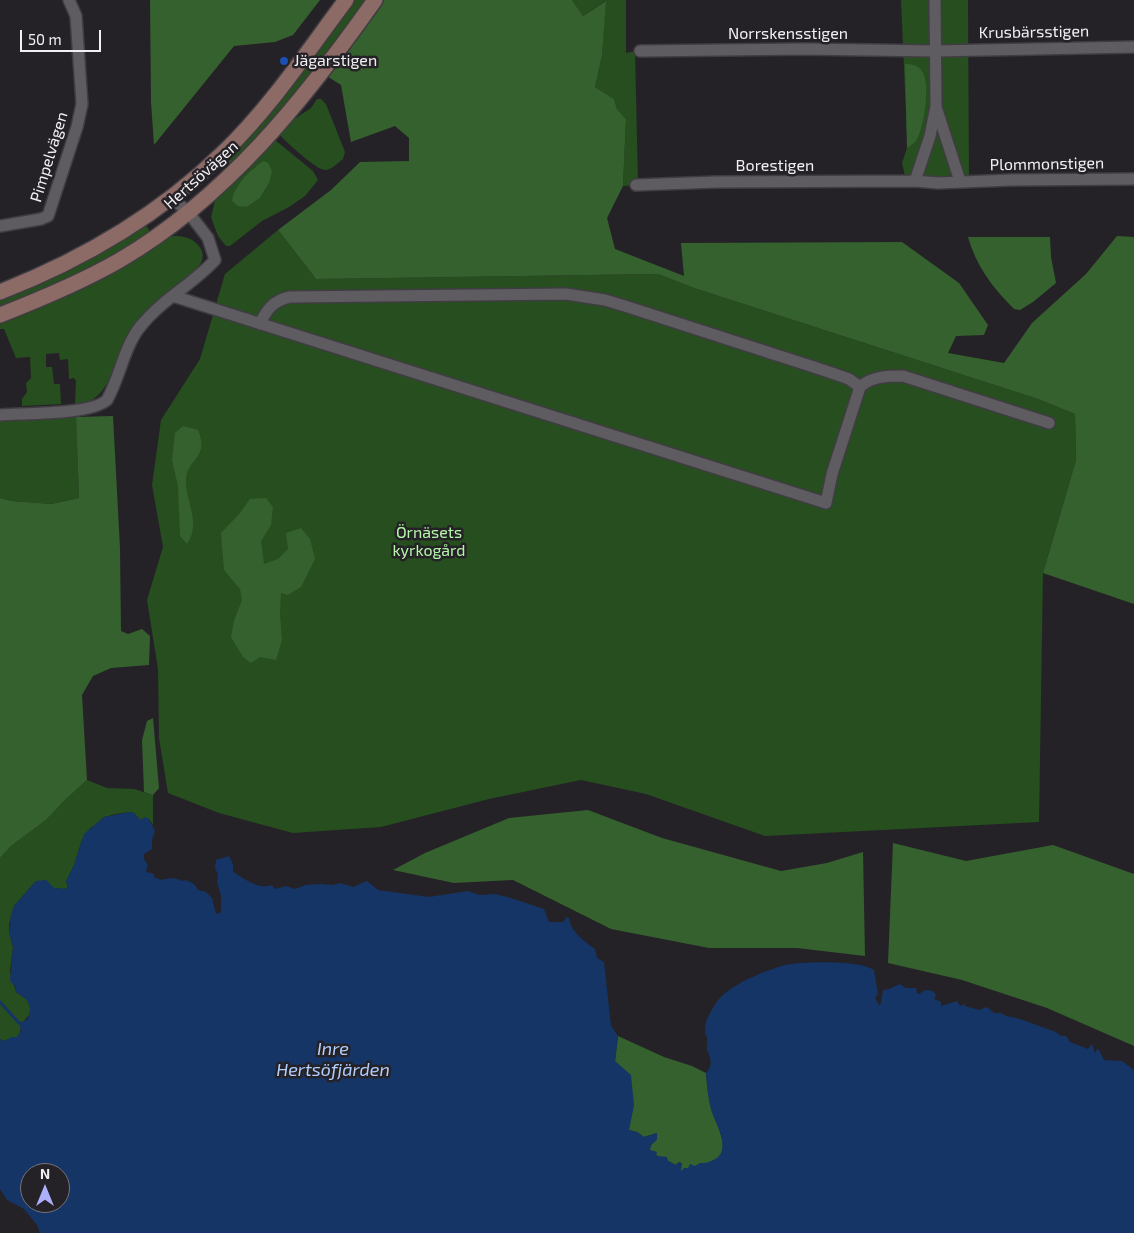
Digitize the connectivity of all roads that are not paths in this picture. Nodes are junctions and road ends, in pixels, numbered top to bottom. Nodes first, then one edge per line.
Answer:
1 (69, 0) edge
2 (346, 0) edge
3 (375, 0) edge
4 (935, 0) edge
5 (1134, 47) edge
6 (640, 51) dead end
7 (936, 51) junction
8 (936, 106) junction
9 (1134, 179) edge
10 (915, 181) junction
11 (960, 181) junction
12 (636, 185) dead end
13 (172, 198) junction
14 (188, 212) junction
15 (0, 226) edge
16 (0, 292) edge
17 (173, 296) junction
18 (0, 315) edge
19 (260, 324) junction
20 (860, 387) junction
21 (0, 415) edge
22 (1049, 423) dead end

1 - 15 street, Pimpelvägen
2 - 13 main road, Hertsövägen
3 - 14 main road, Hertsövägen
4 - 7 street
5 - 7 street, Krusbärsstigen
6 - 7 street, Norrskensstigen
7 - 8 street
8 - 10 street
8 - 11 street
9 - 11 street, Plommonstigen
10 - 11 street, Plommonstigen
10 - 12 street, Borestigen
13 - 14 street
13 - 16 main road, Hertsövägen
14 - 17 street
14 - 18 main road, Hertsövägen
17 - 19 street
17 - 21 street
19 - 20 street
19 - 20 street
20 - 22 street

